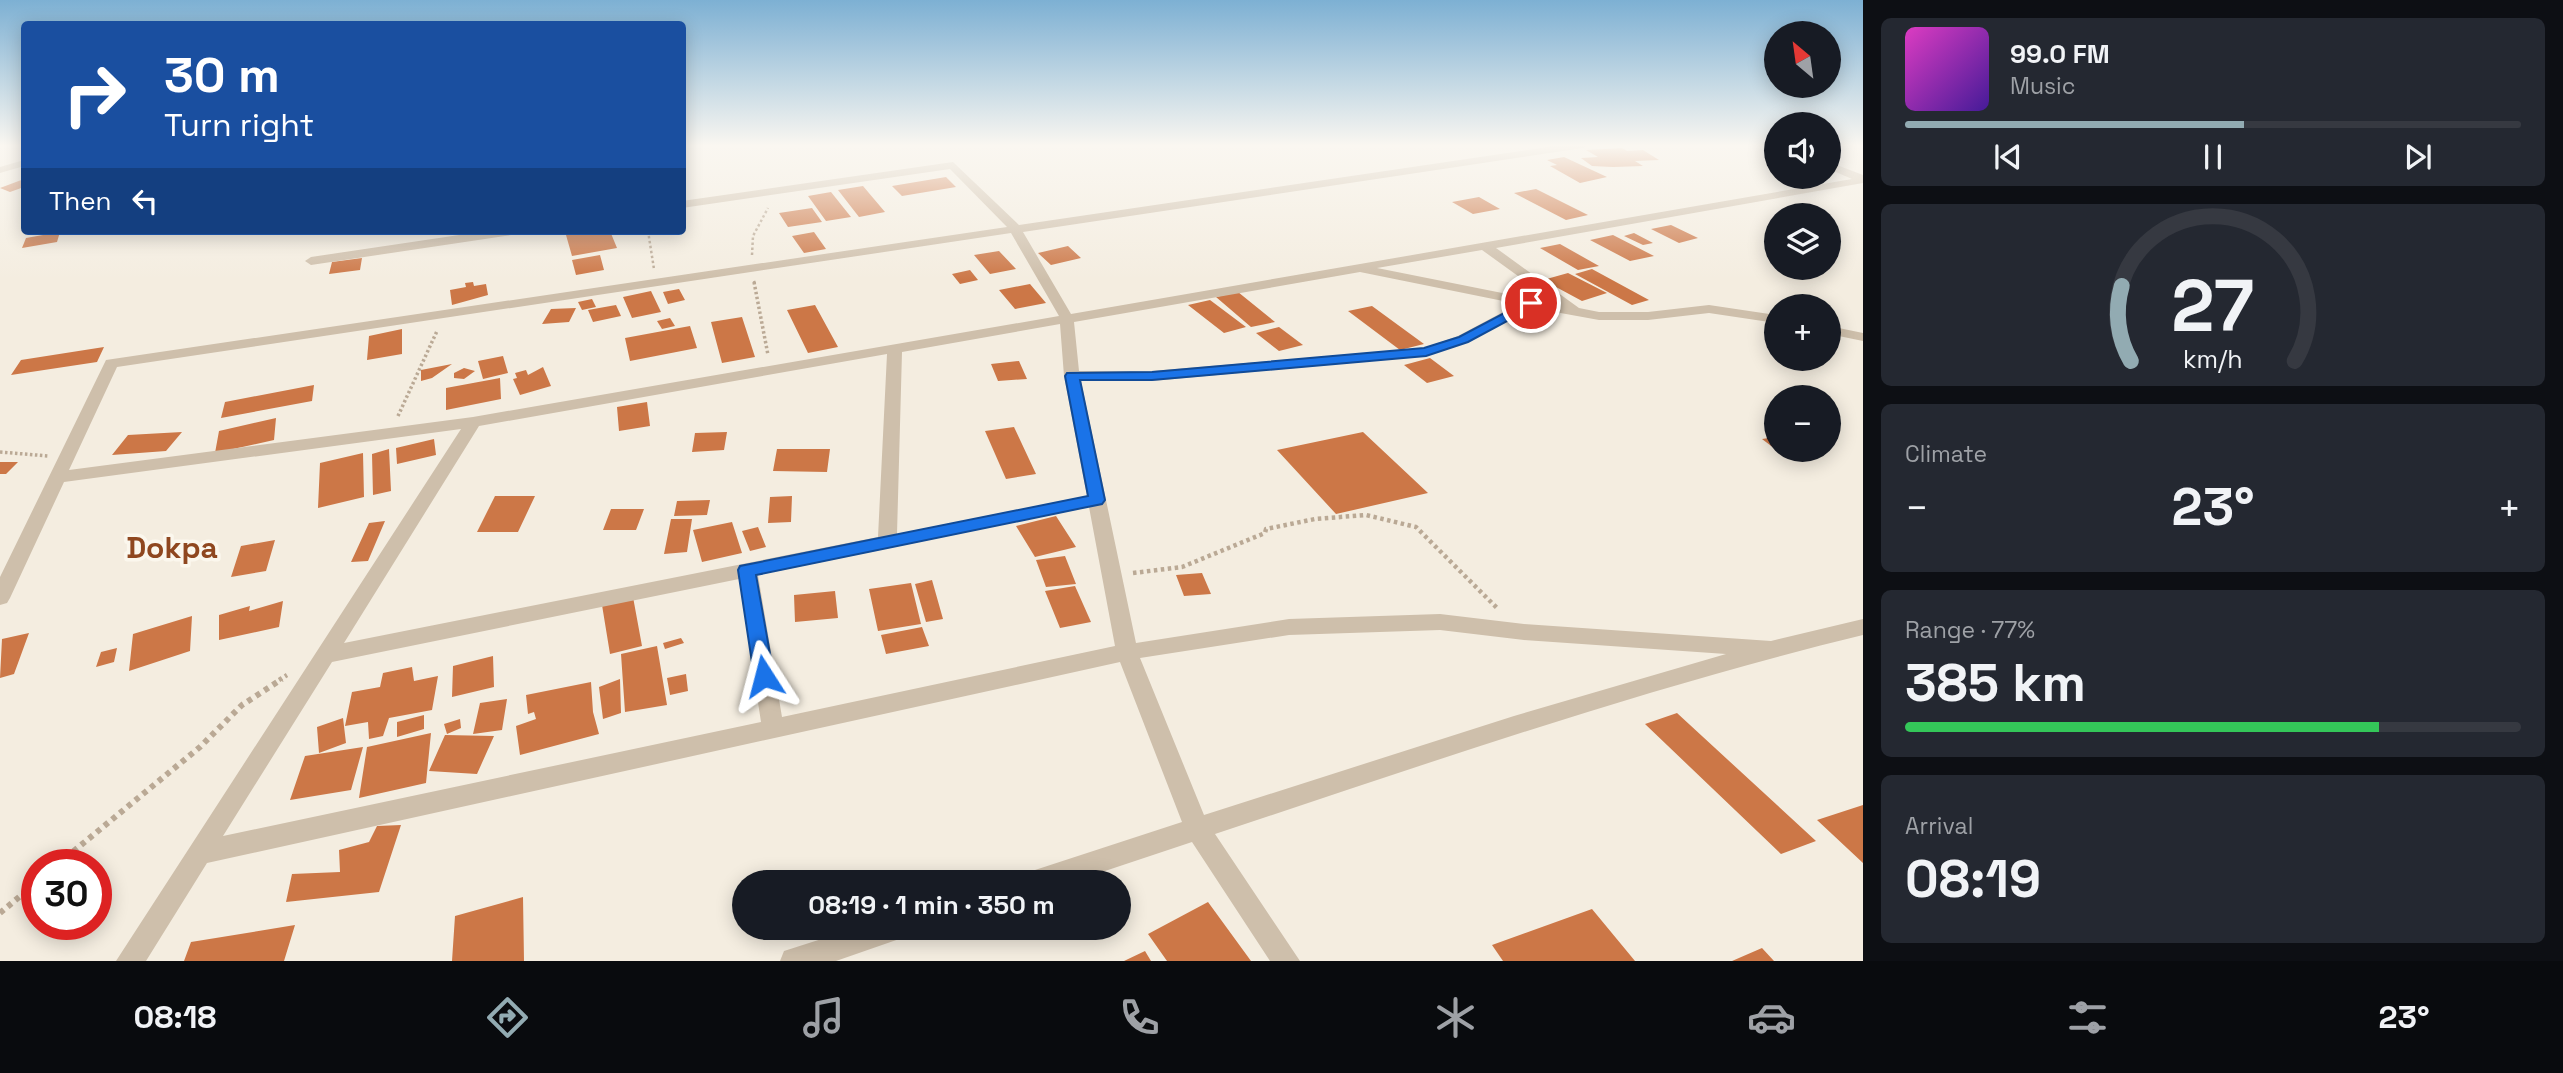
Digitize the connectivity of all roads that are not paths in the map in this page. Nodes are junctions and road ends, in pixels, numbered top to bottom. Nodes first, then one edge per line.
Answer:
1 (787, 190) edge
2 (977, 190) edge
3 (1276, 190) edge
4 (1802, 190) edge
5 (686, 204) edge
6 (1014, 228) junction
7 (483, 235) edge
8 (1485, 246) junction
9 (311, 261) dead end
10 (1355, 268) junction
11 (1531, 303) junction
12 (1578, 312) junction
13 (1764, 317) edge
14 (1067, 318) junction
15 (1841, 332) edge
16 (1863, 337) edge
17 (895, 348) junction
18 (1072, 376) junction
19 (473, 422) junction
20 (57, 477) junction
21 (1097, 500) junction
22 (887, 542) junction
23 (747, 570) junction
24 (0, 598) edge
25 (1863, 627) edge
26 (1771, 649) junction
27 (1127, 652) junction
28 (324, 654) junction
29 (773, 729) junction
30 (1197, 829) junction
31 (199, 853) junction
32 (1072, 870) edge
33 (859, 940) edge
34 (130, 961) edge
35 (794, 961) edge
36 (1286, 961) edge

1 - 5 street
2 - 6 street
3 - 6 street
4 - 8 street
6 - 14 street
6 - 20 street
7 - 9 street
8 - 10 street
8 - 12 street
10 - 11 street
10 - 14 street
11 - 12 street
11 - 18 street
12 - 13 street
14 - 17 street
14 - 18 street
15 - 16 street
17 - 19 street
17 - 22 street
18 - 21 street
19 - 20 street
19 - 28 street
20 - 24 street
21 - 22 street
21 - 27 street
22 - 23 street
23 - 28 street
23 - 29 street
25 - 26 street
26 - 27 street
26 - 30 street
27 - 29 street
27 - 30 street
28 - 31 street
29 - 31 street
30 - 32 street
30 - 36 street
31 - 34 street
33 - 35 street

